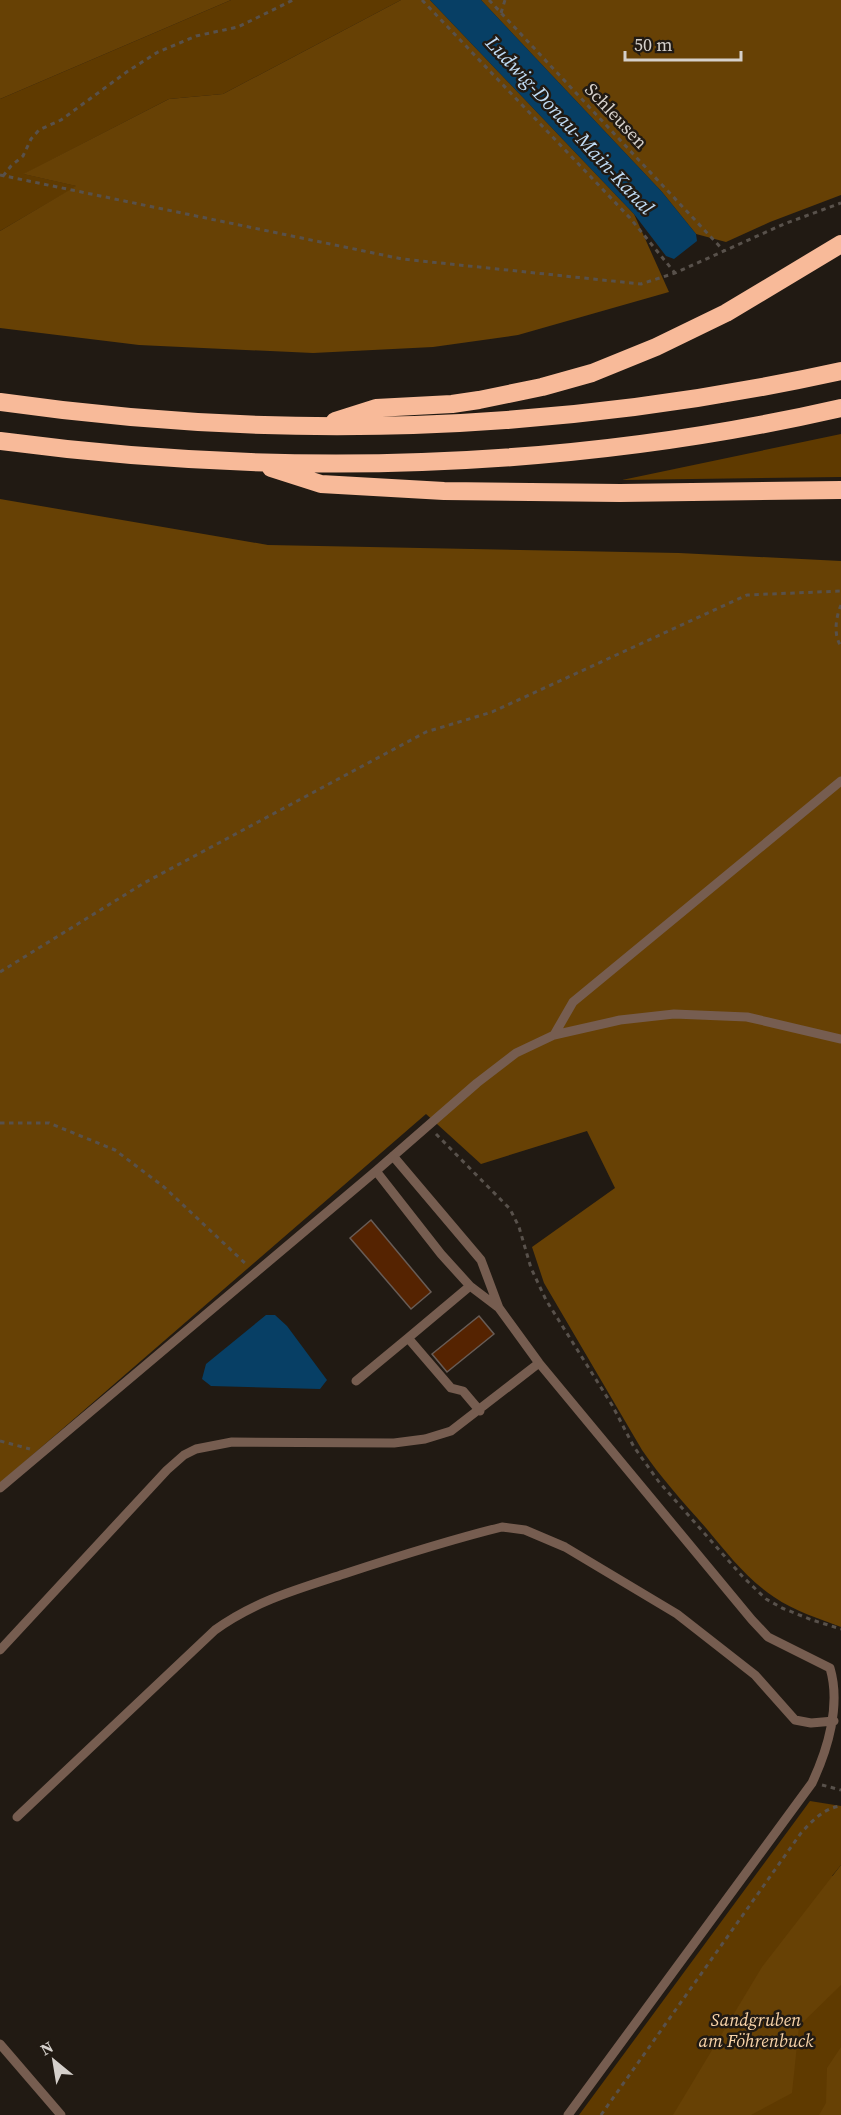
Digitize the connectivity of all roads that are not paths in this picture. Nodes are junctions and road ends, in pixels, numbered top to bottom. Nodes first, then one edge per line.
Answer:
1 (841, 244) edge
2 (841, 371) edge
3 (0, 402) edge
4 (841, 408) edge
5 (317, 427) junction
6 (0, 441) edge
7 (252, 462) junction
8 (841, 490) edge
9 (841, 781) edge
10 (554, 1035) junction
11 (841, 1039) edge
12 (393, 1156) junction
13 (376, 1171) junction
14 (470, 1286) junction
15 (499, 1308) junction
16 (408, 1338) junction
17 (539, 1363) junction
18 (356, 1381) dead end
19 (480, 1411) junction
20 (0, 1488) edge
21 (0, 1650) edge
22 (834, 1721) junction
23 (17, 1817) dead end
24 (0, 2044) edge
25 (61, 2115) edge
26 (568, 2115) edge

1 - 5 highway
2 - 5 highway
3 - 5 highway
4 - 7 highway
6 - 7 highway
7 - 8 highway
9 - 10 lane
10 - 11 lane
10 - 12 lane
12 - 13 lane
12 - 15 lane
13 - 14 lane
13 - 20 lane
14 - 15 lane
14 - 16 lane
15 - 17 lane
16 - 18 lane
16 - 19 lane
17 - 19 lane
17 - 22 lane
19 - 21 lane
22 - 23 lane
22 - 26 lane
24 - 25 lane

